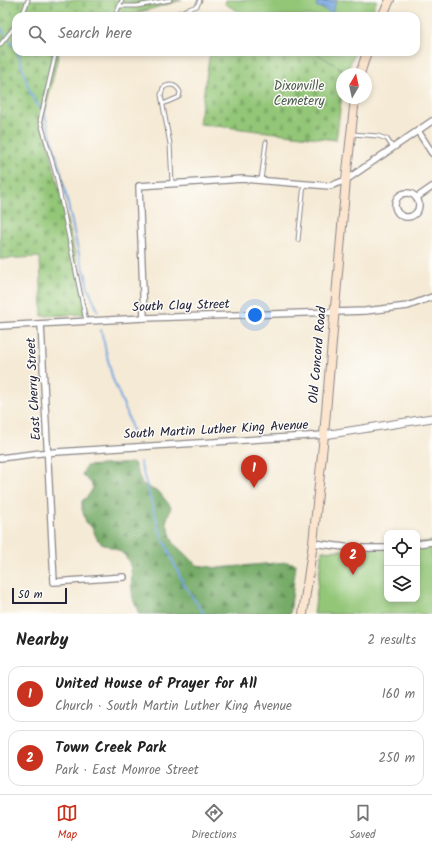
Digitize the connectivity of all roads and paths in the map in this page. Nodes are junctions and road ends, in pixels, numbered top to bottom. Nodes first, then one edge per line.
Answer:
1 (28, 0) edge
2 (122, 0) edge
3 (170, 0) edge
4 (200, 0) edge
5 (390, 0) edge
6 (120, 6) junction
7 (24, 12) edge
8 (117, 12) edge
9 (180, 12) edge
10 (384, 12) edge
11 (12, 31) edge
12 (1, 44) edge
13 (55, 56) edge
14 (366, 56) edge
15 (362, 68) edge
16 (163, 104) junction
17 (355, 104) edge
18 (432, 121) edge
19 (418, 131) junction
20 (351, 134) junction
21 (266, 142) dead end
22 (393, 148) junction
23 (432, 153) edge
24 (261, 180) junction
25 (346, 180) junction
26 (172, 183) junction
27 (304, 184) junction
28 (432, 186) edge
29 (416, 198) junction
30 (298, 240) dead end
31 (432, 297) edge
32 (334, 312) junction
33 (144, 318) junction
34 (86, 321) junction
35 (41, 324) junction
36 (0, 326) edge
37 (432, 418) edge
38 (324, 435) junction
39 (48, 453) junction
40 (0, 458) edge
41 (432, 542) edge
42 (313, 544) junction
43 (420, 544) edge
44 (384, 548) edge
45 (124, 577) dead end
46 (304, 614) edge

1 - 7 lane
2 - 6 lane
3 - 6 lane
4 - 9 lane
5 - 10 main road
6 - 8 lane
11 - 12 lane
13 - 34 lane
14 - 15 main road
16 - 16 lane
16 - 26 lane
17 - 20 main road, Old Concord Road
18 - 19 street
19 - 22 street
19 - 23 street
20 - 22 lane
20 - 25 main road, Old Concord Road
21 - 24 lane
22 - 25 street
24 - 26 street
24 - 27 street
25 - 27 street
25 - 32 main road, Old Concord Road
26 - 33 street
27 - 30 lane
28 - 29 street
29 - 29 street
31 - 32 street, South Clay Street
32 - 33 street, South Clay Street
32 - 38 main road, Old Concord Road
33 - 34 street, South Clay Street
34 - 35 street, South Clay Street
35 - 36 street, South Clay Street
35 - 39 street, East Cherry Street
37 - 38 street, South Martin Luther King Avenue
38 - 39 street, South Martin Luther King Avenue
38 - 42 main road, Old Concord Road
39 - 40 street, South Martin Luther King Avenue
39 - 45 street, East Cherry Street
41 - 43 street
42 - 44 street
42 - 46 main road, Old Concord Road

